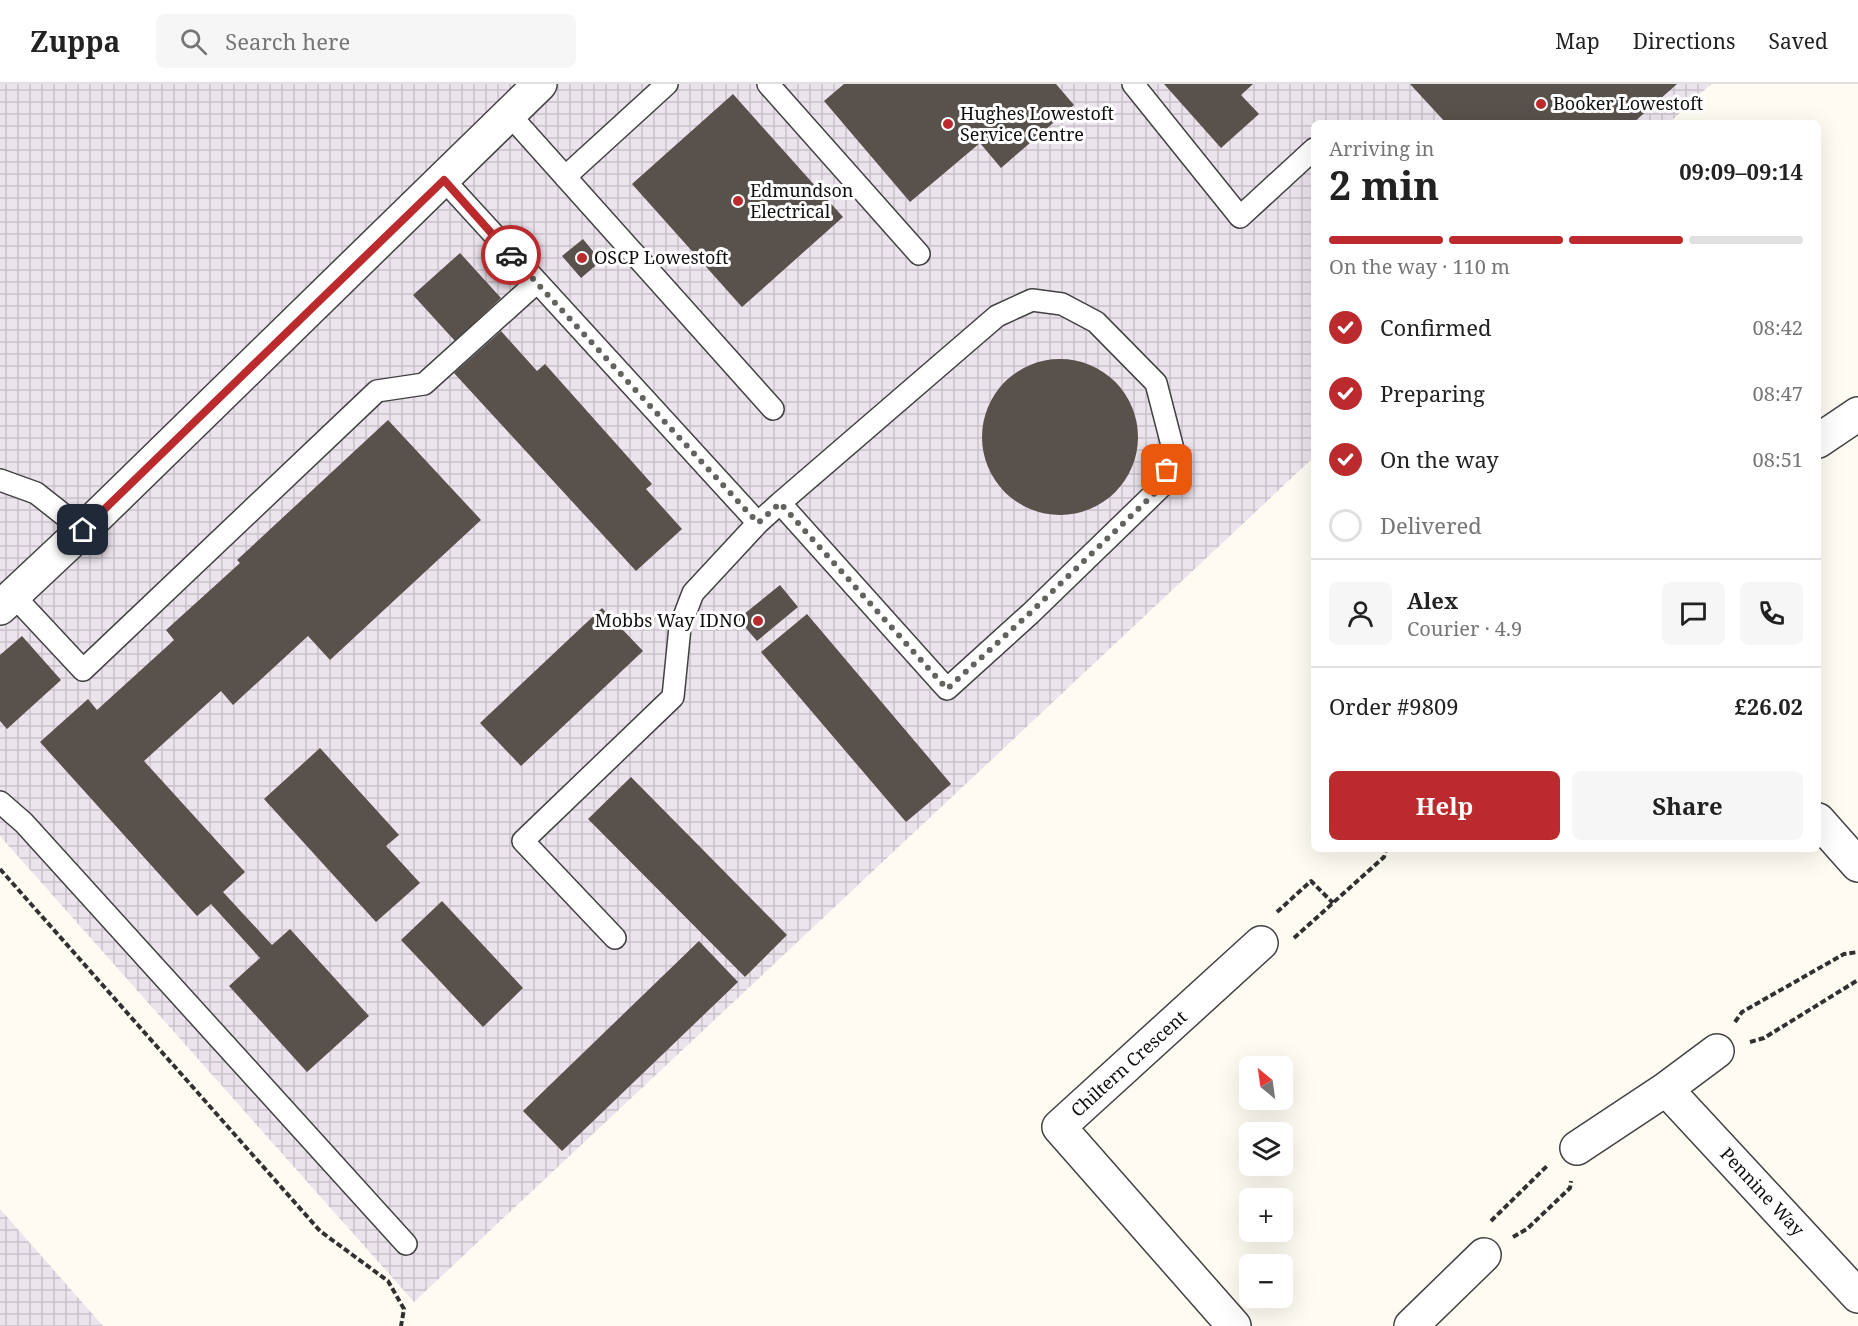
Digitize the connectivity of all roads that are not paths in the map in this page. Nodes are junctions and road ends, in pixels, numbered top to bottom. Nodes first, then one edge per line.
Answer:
1 (540, 84) edge
2 (667, 84) edge
3 (768, 84) edge
4 (1133, 84) edge
5 (509, 114) junction
6 (1311, 152) edge
7 (566, 177) junction
8 (444, 180) junction
9 (919, 254) dead end
10 (536, 283) junction
11 (774, 409) dead end
12 (1858, 414) edge
13 (1821, 439) edge
14 (0, 480) edge
15 (780, 503) junction
16 (758, 523) junction
17 (83, 530) junction
18 (6, 602) edge
19 (0, 802) edge
20 (1821, 823) edge
21 (1858, 865) edge
22 (615, 938) dead end
23 (1261, 943) road end
24 (1717, 1051) road end
25 (1666, 1089) junction
26 (1577, 1148) road end
27 (406, 1244) dead end
28 (1484, 1255) road end
29 (1858, 1296) edge
30 (1234, 1326) edge
31 (1412, 1326) edge

1 - 5 street
2 - 7 lane
3 - 9 lane
4 - 6 lane
5 - 7 lane
5 - 8 street
7 - 11 lane
8 - 10 lane
8 - 17 street
10 - 16 lane
10 - 18 lane
12 - 13 street
14 - 17 lane
15 - 15 lane
15 - 16 lane
16 - 22 lane
17 - 18 street
19 - 27 lane
20 - 21 street
23 - 30 street, Chiltern Crescent
24 - 25 street
25 - 26 street
25 - 29 street, Pennine Way
28 - 31 street

